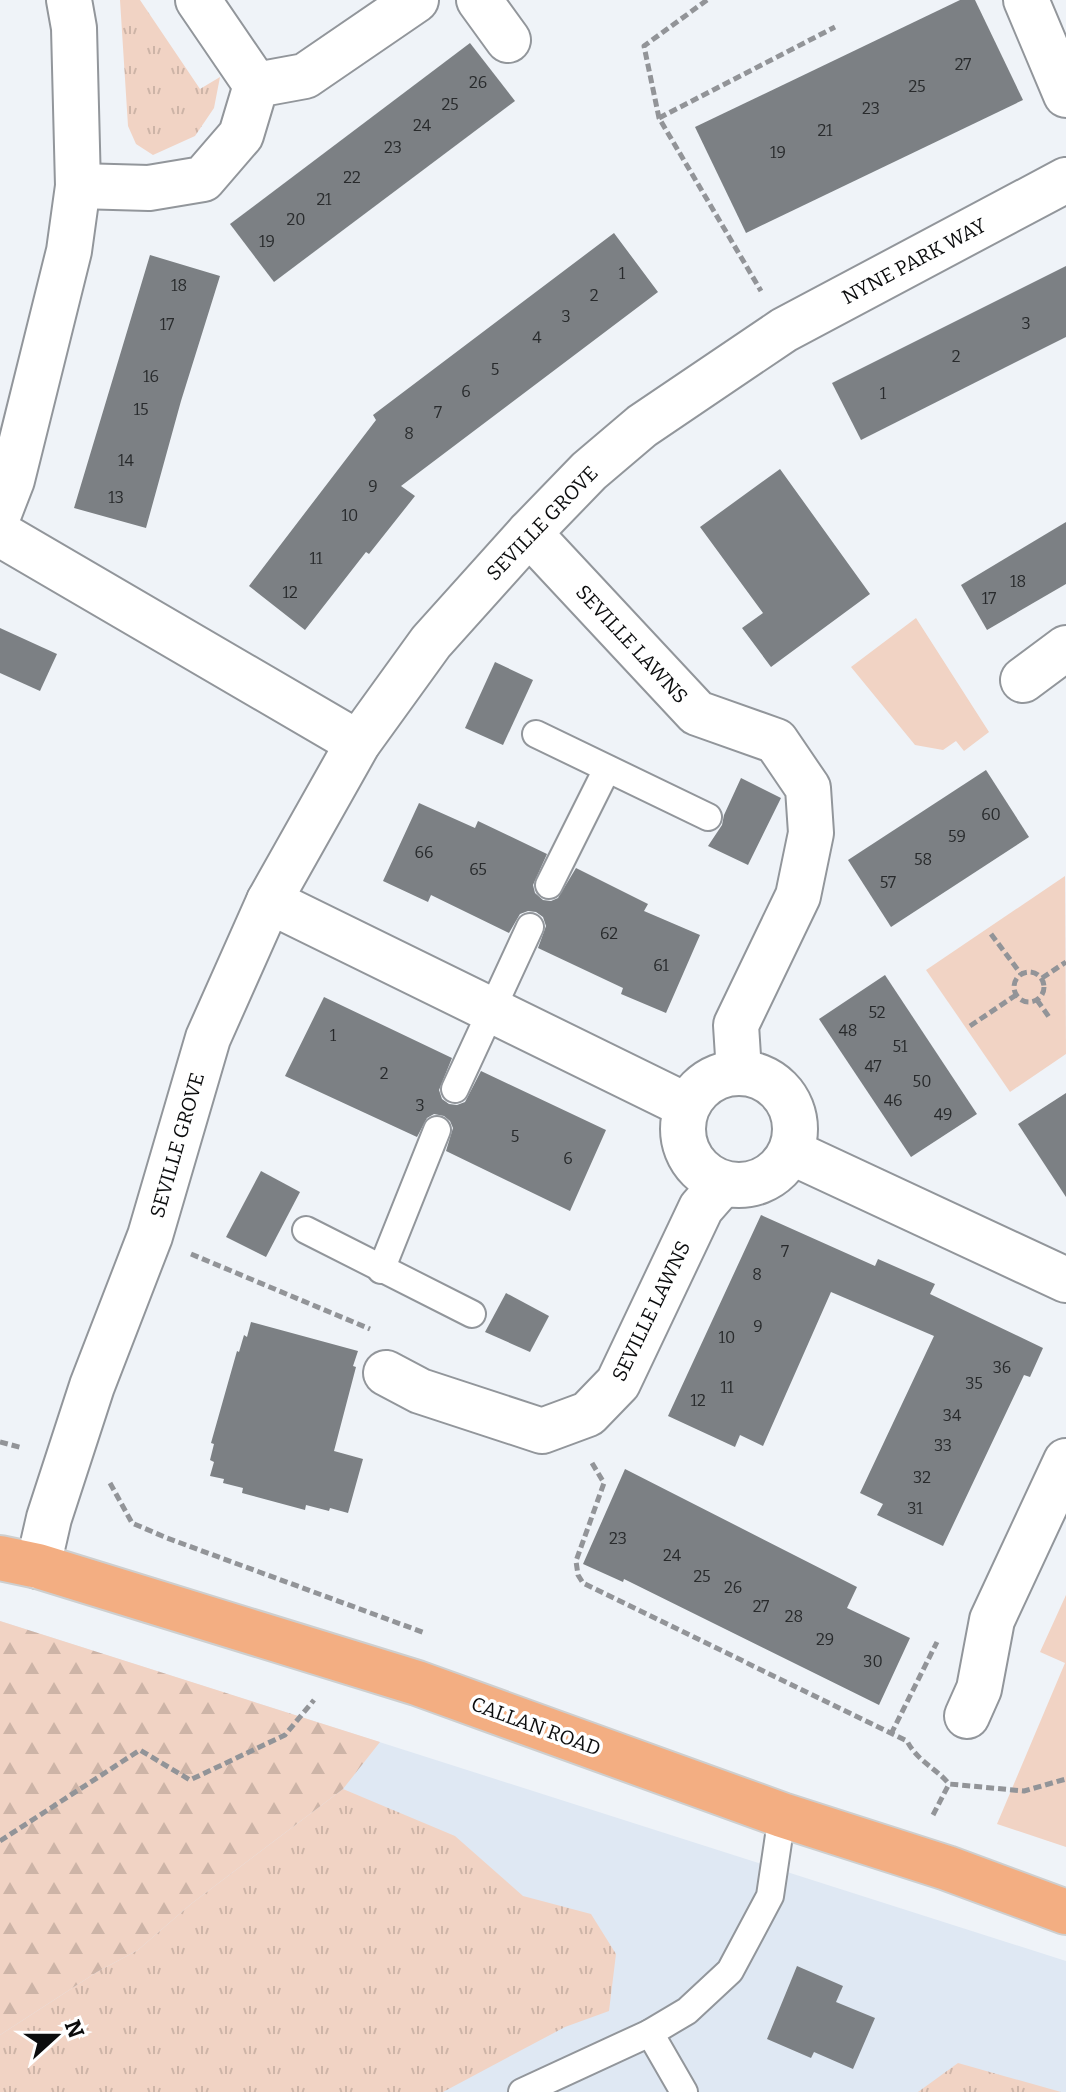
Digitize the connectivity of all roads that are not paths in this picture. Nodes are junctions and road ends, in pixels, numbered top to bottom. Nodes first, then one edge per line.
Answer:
1 (69, 0) edge
2 (198, 0) edge
3 (416, 0) edge
4 (479, 0) edge
5 (1026, 0) edge
6 (508, 40) dead end
7 (256, 85) junction
8 (1066, 95) edge
9 (1066, 180) edge
10 (78, 186) junction
11 (774, 336) joint
12 (0, 511) edge
13 (529, 533) junction
14 (0, 534) edge
15 (1066, 648) edge
16 (1023, 680) dead end
17 (536, 734) dead end
18 (358, 743) junction
19 (607, 769) junction
20 (708, 817) dead end
21 (549, 885) dead end
22 (269, 901) junction
23 (530, 927) dead end
24 (492, 1010) junction
25 (739, 1072) junction
26 (455, 1089) dead end
27 (687, 1106) junction
28 (437, 1130) dead end
29 (791, 1152) junction
30 (722, 1184) junction
31 (306, 1230) dead end
32 (381, 1270) junction
33 (1066, 1280) edge
34 (472, 1314) dead end
35 (386, 1373) road end
36 (1066, 1461) edge
37 (19, 1562) edge
38 (967, 1716) dead end
39 (782, 1815) junction
40 (1066, 1912) edge
41 (650, 2033) junction
42 (522, 2092) edge
43 (684, 2092) edge

1 - 10 street
2 - 7 street
3 - 7 street
4 - 6 street
5 - 8 street
7 - 10 street
9 - 11 street, NYNE PARK WAY
10 - 12 street
11 - 13 street, SEVILLE GROVE
13 - 18 street, SEVILLE GROVE
13 - 25 street, SEVILLE LAWNS
14 - 18 street
15 - 16 street
17 - 19 lane
18 - 22 street, SEVILLE GROVE
19 - 20 lane
19 - 21 lane
22 - 24 street
22 - 37 street, SEVILLE GROVE
23 - 24 lane
24 - 26 lane
24 - 27 street
25 - 27 street
25 - 29 street
27 - 30 street
28 - 32 lane
29 - 30 street
29 - 33 street
30 - 35 street, SEVILLE LAWNS
31 - 32 lane
32 - 34 lane
36 - 38 street
37 - 39 main road, CALLAN ROAD
39 - 40 main road, CALLAN ROAD
39 - 41 lane
41 - 42 lane
41 - 43 lane

